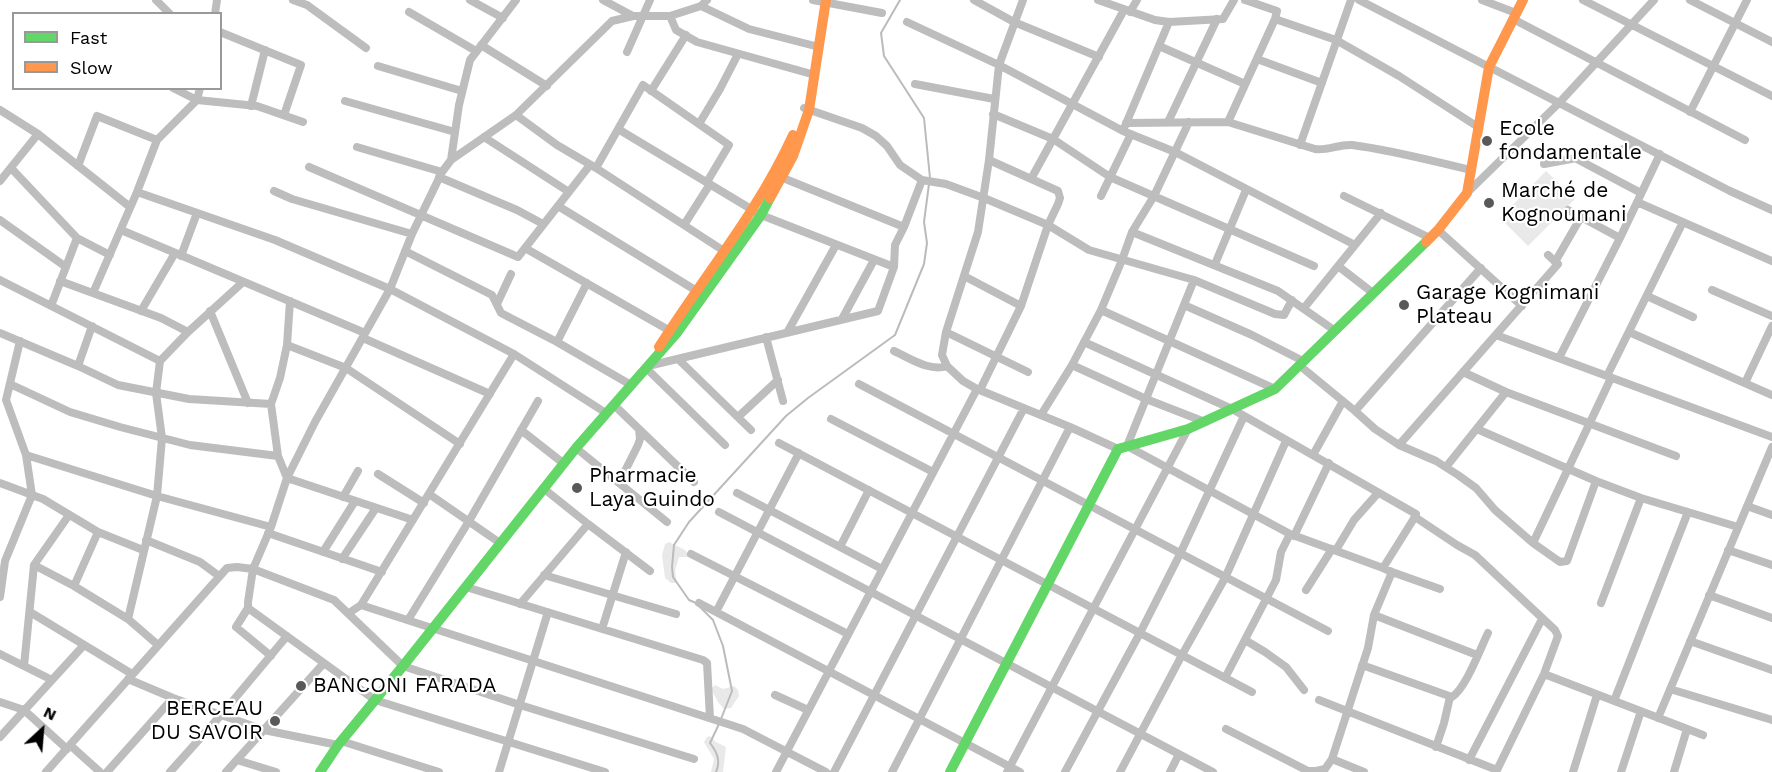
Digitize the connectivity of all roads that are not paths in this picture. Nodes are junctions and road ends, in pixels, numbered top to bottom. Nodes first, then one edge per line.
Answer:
1 (156, 0) edge
2 (292, 0) edge
3 (470, 0) edge
4 (516, 0) edge
5 (603, 0) edge
6 (650, 0) edge
7 (974, 0) edge
8 (1023, 0) edge
9 (1098, 0) edge
10 (1137, 0) edge
11 (1234, 0) edge
12 (1351, 0) edge
13 (1359, 0) edge
14 (1482, 0) edge
15 (1523, 0) edge
16 (1583, 0) edge
17 (1654, 0) edge
18 (1690, 0) edge
19 (1747, 0) edge
20 (821, 1) edge
21 (1248, 1) edge
22 (704, 3) edge
23 (1127, 11) junction
24 (168, 12) edge
25 (409, 12) dead end
26 (882, 13) dead end
27 (643, 15) junction
28 (633, 16) junction
29 (670, 16) junction
30 (1515, 16) junction
31 (502, 18) junction
32 (1217, 19) junction
33 (1275, 20) junction
34 (907, 22) dead end
35 (1014, 22) junction
36 (1169, 22) junction
37 (1736, 23) junction
38 (1631, 24) junction
39 (222, 33) edge
40 (686, 35) junction
41 (1336, 40) junction
42 (1772, 42) edge
43 (816, 46) junction
44 (1158, 46) junction
45 (366, 48) dead end
46 (478, 48) junction
47 (265, 50) junction
48 (627, 52) dead end
49 (738, 54) junction
50 (1098, 57) junction
51 (1257, 59) junction
52 (1596, 62) junction
53 (1196, 63) junction
54 (999, 64) junction
55 (378, 66) dead end
56 (1714, 66) junction
57 (1489, 67) junction
58 (812, 74) junction
59 (1322, 83) junction
60 (915, 84) dead end
61 (1245, 84) junction
62 (547, 86) junction
63 (177, 90) edge
64 (200, 90) edge
65 (462, 91) junction
66 (651, 91) junction
67 (1772, 96) edge
68 (994, 99) junction
69 (197, 100) junction
70 (345, 101) dead end
71 (1559, 103) junction
72 (1072, 105) junction
73 (251, 106) junction
74 (807, 109) junction
75 (0, 110) edge
76 (1690, 112) junction
77 (993, 114) junction
78 (284, 115) junction
79 (516, 115) junction
80 (303, 122) dead end
81 (1168, 122) junction
82 (1189, 122) junction
83 (1228, 122) junction
84 (699, 124) junction
85 (1479, 127) junction
86 (618, 129) junction
87 (1127, 129) junction
88 (455, 132) junction
89 (38, 134) junction
90 (484, 137) junction
91 (1053, 139) junction
92 (157, 140) junction
93 (1744, 140) dead end
94 (1300, 145) junction
95 (1642, 146) junction
96 (357, 147) dead end
97 (1175, 152) junction
98 (1660, 154) junction
99 (1575, 158) junction
100 (451, 160) junction
101 (989, 160) junction
102 (1544, 164) dead end
103 (78, 166) junction
104 (593, 166) junction
105 (309, 167) dead end
106 (11, 168) junction
107 (1471, 170) junction
108 (441, 175) junction
109 (779, 176) junction
110 (1110, 177) junction
111 (1031, 179) junction
112 (922, 180) junction
113 (0, 182) edge
114 (708, 183) junction
115 (1246, 190) junction
116 (274, 191) dead end
117 (137, 192) junction
118 (569, 192) junction
119 (1467, 193) junction
120 (1641, 193) junction
121 (1101, 196) dead end
122 (1154, 196) junction
123 (1344, 196) dead end
124 (984, 198) junction
125 (1637, 202) junction
126 (558, 206) junction
127 (130, 207) junction
128 (1568, 210) dead end
129 (1772, 210) edge
130 (757, 212) junction
131 (197, 213) junction
132 (1381, 213) junction
133 (421, 215) junction
134 (1581, 217) junction
135 (0, 220) edge
136 (1683, 222) junction
137 (543, 224) junction
138 (684, 225) junction
139 (1048, 225) junction
140 (904, 227) junction
141 (1230, 228) junction
142 (121, 230) junction
143 (1132, 232) junction
144 (412, 234) junction
145 (1434, 234) junction
146 (77, 238) junction
147 (1620, 238) junction
148 (1355, 245) junction
149 (836, 246) junction
150 (525, 248) junction
151 (405, 251) junction
152 (724, 251) junction
153 (178, 254) junction
154 (110, 255) junction
155 (1548, 255) dead end
156 (874, 260) junction
157 (1122, 260) junction
158 (1772, 261) edge
159 (1555, 262) junction
160 (1215, 264) junction
161 (1314, 266) dead end
162 (1338, 266) junction
163 (66, 267) junction
164 (894, 267) junction
165 (1481, 268) junction
166 (511, 274) dead end
167 (964, 276) junction
168 (0, 280) edge
169 (1194, 280) junction
170 (60, 281) junction
171 (243, 282) junction
172 (587, 283) junction
173 (390, 289) junction
174 (1712, 290) dead end
175 (93, 293) junction
176 (700, 293) junction
177 (1373, 293) junction
178 (1647, 296) junction
179 (1292, 300) junction
180 (290, 302) junction
181 (497, 304) junction
182 (1184, 305) junction
183 (51, 306) junction
184 (1021, 306) junction
185 (1522, 306) junction
186 (1304, 308) junction
187 (1101, 310) junction
188 (141, 311) junction
189 (210, 311) junction
190 (1772, 316) edge
191 (1693, 317) dead end
192 (842, 319) junction
193 (1772, 326) edge
194 (92, 327) junction
195 (1335, 330) junction
196 (788, 331) junction
197 (188, 332) junction
198 (672, 332) junction
199 (946, 332) junction
200 (1629, 332) junction
201 (0, 333) edge
202 (1496, 334) junction
203 (364, 335) junction
204 (766, 337) junction
205 (1169, 340) junction
206 (20, 341) junction
207 (557, 342) junction
208 (1084, 342) junction
209 (287, 345) junction
210 (894, 351) dead end
211 (514, 354) junction
212 (996, 357) junction
213 (1559, 358) junction
214 (678, 359) junction
215 (160, 361) junction
216 (1301, 363) junction
217 (1072, 365) junction
218 (78, 366) junction
219 (947, 366) junction
220 (647, 367) junction
221 (346, 368) junction
222 (1028, 372) dead end
223 (1463, 372) junction
224 (1156, 373) junction
225 (1609, 377) junction
226 (778, 380) junction
227 (1744, 383) junction
228 (10, 384) junction
229 (859, 384) dead end
230 (631, 386) junction
231 (979, 389) junction
232 (1275, 389) junction
233 (1506, 392) junction
234 (156, 393) junction
235 (490, 394) junction
236 (1772, 395) edge
237 (1146, 399) junction
238 (538, 401) dead end
239 (783, 401) dead end
240 (1343, 401) junction
241 (248, 403) junction
242 (271, 404) junction
243 (1024, 408) junction
244 (610, 409) junction
245 (1232, 409) junction
246 (1355, 411) junction
247 (1041, 414) junction
248 (1244, 416) junction
249 (738, 417) junction
250 (831, 419) dead end
251 (1204, 422) junction
252 (1589, 424) junction
253 (1070, 427) junction
254 (639, 429) junction
255 (1188, 429) junction
256 (1477, 429) junction
257 (521, 430) junction
258 (751, 430) dead end
259 (953, 434) junction
260 (1772, 437) edge
261 (162, 438) junction
262 (1286, 441) junction
263 (779, 443) dead end
264 (460, 444) junction
265 (725, 445) dead end
266 (1399, 445) junction
267 (1772, 447) edge
268 (576, 448) junction
269 (1122, 448) junction
270 (799, 453) junction
271 (26, 455) junction
272 (1313, 455) junction
273 (278, 456) junction
274 (1676, 456) dead end
275 (998, 458) junction
276 (563, 463) junction
277 (1329, 464) junction
278 (1446, 467) junction
279 (1167, 468) junction
280 (1568, 468) junction
281 (358, 471) dead end
282 (933, 472) junction
283 (378, 474) dead end
284 (287, 478) junction
285 (1043, 480) junction
286 (1596, 481) junction
287 (694, 482) dead end
288 (0, 483) edge
289 (619, 483) junction
290 (543, 488) junction
291 (869, 490) junction
292 (1208, 491) junction
293 (737, 493) dead end
294 (1378, 493) junction
295 (429, 494) junction
296 (32, 495) junction
297 (157, 496) junction
298 (343, 496) junction
299 (1641, 498) junction
300 (356, 501) junction
301 (424, 503) junction
302 (1088, 504) junction
303 (1747, 506) junction
304 (376, 508) junction
305 (769, 510) junction
306 (719, 512) dead end
307 (912, 512) junction
308 (1688, 512) junction
309 (69, 515) junction
310 (1254, 515) junction
311 (1772, 515) edge
312 (1415, 517) junction
313 (413, 520) junction
314 (469, 521) junction
315 (667, 522) dead end
316 (588, 524) junction
317 (1738, 527) junction
318 (269, 530) junction
319 (1135, 530) junction
320 (98, 532) junction
321 (758, 532) junction
322 (1292, 535) junction
323 (957, 536) junction
324 (146, 540) junction
325 (500, 543) junction
326 (1533, 543) junction
327 (840, 547) junction
328 (143, 550) junction
329 (1334, 550) junction
330 (1728, 550) junction
331 (323, 552) junction
332 (626, 552) junction
333 (691, 554) dead end
334 (1180, 554) junction
335 (342, 559) junction
336 (2, 560) edge
337 (1001, 560) junction
338 (34, 565) junction
339 (1772, 565) edge
340 (1383, 568) junction
341 (254, 569) junction
342 (882, 569) junction
343 (650, 571) dead end
344 (381, 572) junction
345 (1392, 572) junction
346 (544, 575) junction
347 (219, 576) junction
348 (735, 576) junction
349 (1225, 578) junction
350 (1048, 585) junction
351 (74, 586) junction
352 (466, 587) junction
353 (1440, 589) dead end
354 (1306, 590) dead end
355 (870, 591) junction
356 (1709, 595) junction
357 (612, 596) junction
358 (0, 597) edge
359 (1266, 599) junction
360 (699, 603) dead end
361 (1601, 603) dead end
362 (520, 604) junction
363 (362, 605) junction
364 (249, 608) junction
365 (1093, 608) junction
366 (30, 612) junction
367 (548, 612) junction
368 (716, 612) junction
369 (348, 613) junction
370 (676, 614) dead end
371 (915, 615) junction
372 (1374, 615) junction
373 (1772, 618) edge
374 (128, 619) junction
375 (1542, 619) junction
376 (408, 620) junction
377 (433, 628) junction
378 (602, 629) junction
379 (1328, 631) dead end
380 (1140, 633) junction
381 (1488, 633) dead end
382 (848, 634) junction
383 (287, 636) junction
384 (960, 639) junction
385 (1245, 640) junction
386 (1690, 641) junction
387 (84, 645) junction
388 (158, 645) junction
389 (0, 654) edge
390 (1182, 655) junction
391 (271, 656) junction
392 (1477, 656) junction
393 (533, 660) junction
394 (324, 663) junction
395 (1007, 663) junction
396 (1362, 665) junction
397 (24, 666) junction
398 (403, 666) junction
399 (1772, 670) edge
400 (829, 671) junction
401 (1544, 674) junction
402 (130, 677) junction
403 (1225, 678) junction
404 (52, 680) junction
405 (1052, 687) junction
406 (1670, 689) junction
407 (1304, 690) dead end
408 (1252, 692) dead end
409 (776, 695) dead end
410 (874, 695) junction
411 (1597, 695) junction
412 (1450, 697) junction
413 (173, 698) junction
414 (375, 700) junction
415 (1319, 700) dead end
416 (1614, 701) junction
417 (0, 702) edge
418 (520, 705) junction
419 (24, 710) junction
420 (808, 710) junction
421 (1098, 711) junction
422 (1641, 711) junction
423 (1347, 712) junction
424 (220, 715) junction
425 (710, 718) junction
426 (1658, 718) junction
427 (919, 719) junction
428 (1772, 720) edge
429 (1226, 729) dead end
430 (1687, 729) junction
431 (264, 730) junction
432 (1140, 734) junction
433 (1702, 735) dead end
434 (0, 737) edge
435 (508, 742) junction
436 (340, 743) junction
437 (965, 743) junction
438 (69, 747) junction
439 (1436, 747) junction
440 (787, 751) junction
441 (1179, 754) junction
442 (694, 759) dead end
443 (1332, 759) junction
444 (237, 760) junction
445 (1469, 760) junction
446 (1008, 769) edge
447 (1497, 771) edge
448 (46, 772) edge
449 (100, 772) edge
450 (107, 772) edge
451 (170, 772) edge
452 (226, 772) edge
453 (276, 772) edge
454 (320, 772) edge
455 (439, 772) edge
456 (499, 772) edge
457 (605, 772) edge
458 (776, 772) edge
459 (826, 772) edge
460 (834, 772) edge
461 (892, 772) edge
462 (950, 772) edge
463 (1020, 772) edge
464 (1065, 772) edge
465 (1120, 772) edge
466 (1170, 772) edge
467 (1213, 772) edge
468 (1364, 772) edge
469 (1573, 772) edge
470 (1621, 772) edge
471 (1674, 772) edge

1 - 24 street
2 - 45 street
3 - 31 street
4 - 31 street
5 - 28 street
6 - 27 street
7 - 35 street
8 - 35 street
9 - 23 street
10 - 23 street
11 - 32 street
12 - 41 street
13 - 57 street
14 - 30 street
15 - 30 main road
16 - 38 street
17 - 38 street
18 - 37 street
19 - 37 street
20 - 26 street
20 - 43 main road
21 - 33 street
22 - 29 street
22 - 43 street
23 - 36 street
23 - 50 street
25 - 46 street
27 - 28 street
27 - 29 street
27 - 48 street
28 - 62 street
29 - 40 street
30 - 52 street
30 - 57 main road
31 - 46 street
32 - 36 street
32 - 53 street
33 - 41 street
33 - 51 street
34 - 54 street
35 - 50 street
35 - 54 street
36 - 44 street
37 - 42 street
37 - 56 street
38 - 52 street
38 - 56 street
39 - 47 street
40 - 49 street
40 - 66 street
41 - 59 street
41 - 85 street
43 - 58 main road
44 - 53 street
44 - 87 street
46 - 62 street
46 - 65 street
47 - 73 street
47 - 78 street
49 - 58 street
49 - 84 street
50 - 72 street
51 - 59 street
51 - 61 street
52 - 71 street
52 - 76 street
53 - 61 street
53 - 81 street
54 - 68 street
54 - 72 street
55 - 65 street
56 - 67 street
56 - 76 street
57 - 71 street
57 - 85 main road
58 - 74 main road
59 - 94 street
60 - 68 street
61 - 83 street
62 - 79 street
63 - 69 street
64 - 69 street
65 - 88 street
66 - 84 street
66 - 86 street
68 - 77 street
69 - 73 street
69 - 92 street
70 - 88 street
71 - 95 street
71 - 119 street
72 - 87 street
72 - 91 street
73 - 78 street
74 - 109 main road
74 - 112 street
75 - 89 street
76 - 93 street
77 - 91 street
77 - 101 street
78 - 80 street
79 - 90 street
79 - 104 street
81 - 82 street
81 - 87 street
82 - 83 street
82 - 97 street
83 - 94 street
84 - 114 street
85 - 107 main road
86 - 104 street
86 - 114 street
87 - 97 street
87 - 110 street
88 - 100 street
89 - 103 street
89 - 106 street
90 - 100 street
90 - 118 street
91 - 110 street
91 - 111 street
92 - 103 street
92 - 117 street
94 - 107 street
95 - 98 street
95 - 99 street
96 - 108 street
97 - 115 street
97 - 122 street
98 - 120 street
98 - 129 street
99 - 102 street
99 - 120 street
100 - 108 street
101 - 111 street
101 - 124 street
103 - 127 street
104 - 118 street
104 - 138 street
105 - 133 street
106 - 113 street
106 - 146 street
107 - 119 main road
108 - 133 street
108 - 137 street
109 - 130 main road
109 - 140 street
110 - 121 street
110 - 122 street
111 - 139 street
112 - 124 street
112 - 140 street
114 - 130 street
114 - 138 street
115 - 141 street
115 - 148 street
116 - 144 street
117 - 127 street
117 - 131 street
118 - 126 street
119 - 145 main road
120 - 125 street
122 - 141 street
122 - 143 street
123 - 132 street
124 - 139 street
124 - 167 street
125 - 136 street
125 - 147 street
126 - 137 street
126 - 176 street
127 - 142 street
128 - 134 street
130 - 149 street
130 - 152 main road
130 - 176 main road
131 - 153 street
131 - 173 street
132 - 145 street
132 - 148 street
133 - 144 street
133 - 150 street
134 - 147 street
134 - 159 street
135 - 163 street
136 - 158 street
136 - 178 street
137 - 150 street
138 - 152 street
139 - 157 street
139 - 184 street
140 - 164 street
141 - 160 street
141 - 161 street
142 - 153 street
142 - 154 street
143 - 157 street
143 - 160 street
144 - 151 street
145 - 165 street
145 - 177 main road
146 - 154 street
146 - 163 street
147 - 213 street
148 - 162 street
149 - 156 street
149 - 196 street
150 - 172 street
151 - 173 street
151 - 181 street
152 - 176 main road
153 - 171 street
153 - 188 street
154 - 175 street
155 - 159 street
156 - 164 street
156 - 192 street
157 - 169 street
157 - 187 street
159 - 185 street
160 - 179 street
162 - 177 street
162 - 186 street
163 - 170 street
164 - 192 street
165 - 185 street
165 - 246 street
166 - 181 street
167 - 184 street
167 - 199 street
168 - 183 street
169 - 179 street
169 - 182 street
170 - 175 street
170 - 183 street
171 - 180 street
171 - 189 street
172 - 198 street
172 - 207 street
173 - 203 street
173 - 211 street
174 - 190 street
175 - 188 street
176 - 198 main road
177 - 195 main road
178 - 191 street
178 - 200 street
179 - 186 street
180 - 203 street
180 - 209 street
181 - 207 street
182 - 205 street
182 - 216 street
183 - 194 street
184 - 212 street
185 - 202 street
186 - 195 street
187 - 205 street
187 - 208 street
188 - 197 street
189 - 197 street
189 - 241 street
192 - 196 street
193 - 227 street
194 - 215 street
194 - 218 street
195 - 216 main road
196 - 204 street
197 - 215 street
198 - 220 main road
199 - 212 street
199 - 219 street
200 - 225 street
200 - 227 street
201 - 206 street
202 - 213 street
202 - 223 street
203 - 221 street
203 - 235 street
204 - 214 street
204 - 226 street
205 - 224 street
205 - 232 street
206 - 218 street
206 - 228 street
207 - 230 street
208 - 217 street
208 - 224 street
209 - 221 street
209 - 242 street
210 - 219 street
211 - 235 street
211 - 244 street
212 - 222 street
212 - 231 street
213 - 225 street
214 - 220 street
214 - 249 street
215 - 234 street
216 - 232 main road
216 - 240 street
217 - 237 street
217 - 247 street
218 - 234 street
219 - 231 street
220 - 230 main road
220 - 265 street
221 - 264 street
221 - 284 street
223 - 233 street
223 - 266 street
224 - 237 street
224 - 245 street
225 - 252 street
225 - 260 street
226 - 239 street
226 - 249 street
227 - 236 street
228 - 261 street
228 - 271 street
229 - 259 street
230 - 244 main road
231 - 243 street
231 - 259 street
232 - 245 main road
233 - 252 street
233 - 256 street
234 - 241 street
234 - 261 street
235 - 264 street
237 - 251 street
237 - 269 street
238 - 257 street
240 - 246 street
240 - 272 street
241 - 242 street
242 - 273 street
243 - 247 street
243 - 275 street
244 - 254 street
244 - 268 main road
245 - 248 street
245 - 251 main road
246 - 266 street
247 - 253 street
248 - 262 street
248 - 292 street
249 - 258 street
250 - 282 street
251 - 255 main road
252 - 274 street
252 - 280 street
253 - 269 street
253 - 285 street
254 - 287 street
254 - 289 street
255 - 269 main road
255 - 279 street
256 - 278 street
256 - 280 street
257 - 276 street
257 - 314 street
259 - 275 street
259 - 282 street
261 - 273 street
261 - 297 street
262 - 272 street
262 - 310 street
263 - 270 street
264 - 295 street
266 - 278 street
267 - 303 street
268 - 276 main road
268 - 289 street
269 - 279 street
269 - 302 main road
270 - 291 street
270 - 305 street
271 - 296 street
271 - 297 street
272 - 277 street
273 - 284 street
275 - 285 street
275 - 323 street
276 - 290 main road
277 - 294 street
277 - 322 street
278 - 326 street
279 - 292 street
279 - 319 street
280 - 286 street
280 - 326 street
281 - 298 street
282 - 307 street
283 - 301 street
284 - 298 street
284 - 318 street
285 - 302 street
285 - 337 street
286 - 299 street
286 - 326 street
288 - 296 street
289 - 315 street
290 - 316 street
290 - 325 main road
291 - 307 street
291 - 327 street
292 - 310 street
292 - 334 street
293 - 305 street
294 - 312 street
294 - 329 street
295 - 301 street
295 - 314 street
296 - 309 street
296 - 336 street
297 - 318 street
297 - 324 street
298 - 300 street
299 - 308 street
299 - 361 street
300 - 304 street
300 - 331 street
301 - 313 street
302 - 319 street
302 - 350 main road
303 - 311 street
303 - 317 street
304 - 313 street
304 - 335 street
305 - 321 street
305 - 327 street
306 - 321 street
307 - 323 street
307 - 342 street
308 - 317 street
308 - 416 street
309 - 320 street
309 - 338 street
310 - 322 street
310 - 349 street
312 - 340 street
312 - 375 street
313 - 344 street
314 - 325 street
314 - 376 street
316 - 332 street
316 - 346 street
317 - 330 street
318 - 331 street
318 - 341 street
319 - 334 street
319 - 365 street
320 - 328 street
320 - 351 street
321 - 348 street
321 - 355 street
322 - 329 street
322 - 359 street
323 - 337 street
323 - 371 street
324 - 328 street
324 - 347 street
325 - 352 main road
327 - 342 street
328 - 374 street
329 - 340 street
329 - 354 street
330 - 339 street
330 - 356 street
331 - 335 street
332 - 343 street
332 - 357 street
333 - 348 street
334 - 349 street
334 - 380 street
335 - 344 street
336 - 358 street
337 - 350 street
337 - 384 street
338 - 351 street
338 - 366 street
340 - 345 street
341 - 347 street
341 - 364 street
341 - 369 street
342 - 355 street
344 - 363 street
345 - 353 street
345 - 372 street
346 - 357 street
346 - 362 street
347 - 388 street
348 - 368 street
348 - 382 street
349 - 359 street
349 - 390 street
350 - 365 street
350 - 395 main road
351 - 374 street
352 - 362 street
352 - 377 main road
355 - 371 street
355 - 382 street
356 - 373 street
356 - 386 street
357 - 370 street
357 - 378 street
359 - 379 street
359 - 385 street
360 - 368 street
362 - 367 street
363 - 369 street
363 - 376 street
364 - 383 street
364 - 391 street
365 - 380 street
365 - 405 street
366 - 387 street
366 - 397 street
367 - 378 street
367 - 393 street
368 - 400 street
369 - 398 street
371 - 384 street
371 - 410 street
372 - 392 street
372 - 396 street
374 - 388 street
375 - 401 street
375 - 445 street
376 - 377 street
377 - 393 street
377 - 398 main road
378 - 425 street
380 - 390 street
380 - 421 street
381 - 392 street
382 - 400 street
383 - 391 street
383 - 394 street
384 - 395 street
384 - 427 street
385 - 403 street
385 - 407 street
386 - 399 street
386 - 406 street
387 - 402 street
387 - 404 street
388 - 402 street
389 - 397 street
390 - 403 street
390 - 432 street
391 - 424 street
392 - 412 street
393 - 418 street
393 - 425 street
394 - 414 street
394 - 431 street
395 - 405 street
395 - 437 main road
396 - 412 street
396 - 423 street
397 - 404 street
398 - 414 main road
398 - 418 street
400 - 410 street
400 - 420 street
401 - 411 street
401 - 447 street
402 - 413 street
402 - 438 street
403 - 408 street
404 - 419 street
405 - 421 street
405 - 446 street
406 - 426 street
406 - 428 street
409 - 420 street
410 - 427 street
410 - 460 street
411 - 416 street
411 - 469 street
412 - 439 street
413 - 424 street
413 - 450 street
414 - 435 street
414 - 436 main road
415 - 423 street
416 - 422 street
417 - 419 street
418 - 435 street
418 - 442 street
419 - 434 street
419 - 438 street
420 - 440 street
421 - 432 street
421 - 464 street
422 - 426 street
422 - 470 street
423 - 439 street
423 - 443 street
424 - 431 street
424 - 451 street
425 - 440 street
426 - 430 street
427 - 437 street
427 - 461 street
429 - 443 street
430 - 433 street
430 - 471 street
431 - 436 street
431 - 444 street
432 - 441 street
432 - 465 street
435 - 456 street
435 - 457 street
436 - 454 main road
436 - 455 street
437 - 446 street
437 - 462 main road
438 - 448 street
438 - 449 street
439 - 445 street
440 - 458 street
440 - 459 street
441 - 466 street
441 - 467 street
443 - 468 street
444 - 452 street
444 - 453 street
445 - 447 street
446 - 463 street

